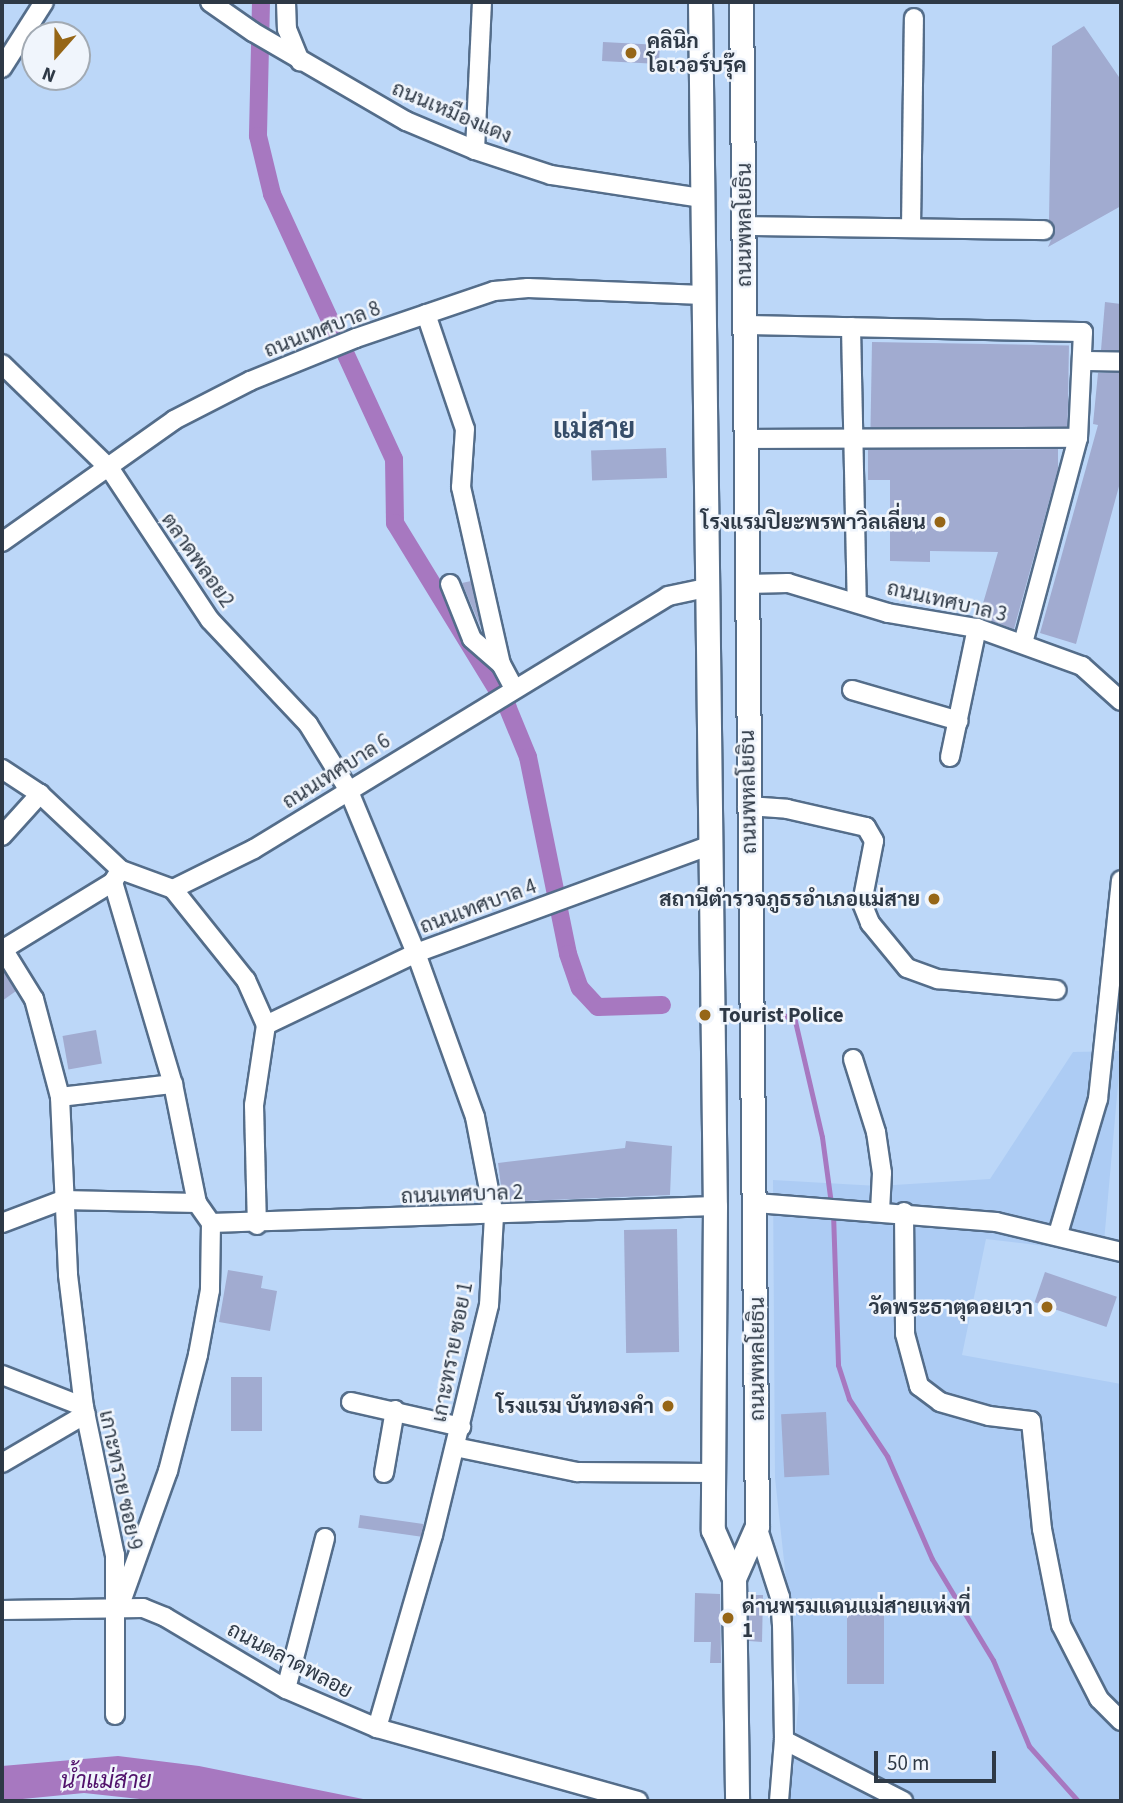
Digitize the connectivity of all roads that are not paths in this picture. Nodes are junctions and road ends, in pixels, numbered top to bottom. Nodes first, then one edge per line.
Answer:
1 (44, 2) edge
2 (210, 2) edge
3 (286, 2) edge
4 (482, 2) edge
5 (700, 2) edge
6 (741, 2) edge
7 (914, 18) dead end
8 (5, 54) edge
9 (295, 58) junction
10 (475, 150) junction
11 (701, 198) junction
12 (745, 226) junction
13 (911, 228) junction
14 (1044, 230) dead end
15 (703, 295) junction
16 (426, 314) junction
17 (745, 325) junction
18 (851, 327) junction
19 (1082, 361) junction
20 (1121, 362) edge
21 (2, 364) edge
22 (746, 439) junction
23 (855, 439) junction
24 (1078, 439) junction
25 (110, 469) junction
26 (2, 542) edge
27 (450, 584) dead end
28 (747, 584) junction
29 (705, 588) junction
30 (857, 603) junction
31 (977, 628) junction
32 (1023, 643) junction
33 (501, 664) junction
34 (514, 688) junction
35 (852, 690) dead end
36 (1121, 701) edge
37 (959, 721) junction
38 (950, 757) dead end
39 (2, 769) edge
40 (348, 789) junction
41 (40, 794) junction
42 (710, 804) junction
43 (748, 806) junction
44 (2, 836) edge
45 (710, 845) junction
46 (117, 876) junction
47 (1121, 880) edge
48 (173, 889) junction
49 (2, 949) edge
50 (416, 953) junction
51 (1115, 989) edge
52 (1056, 990) dead end
53 (266, 1025) junction
54 (853, 1059) dead end
55 (173, 1084) junction
56 (60, 1097) junction
57 (63, 1199) junction
58 (197, 1203) junction
59 (757, 1203) junction
60 (715, 1206) junction
61 (880, 1210) junction
62 (904, 1212) junction
63 (494, 1216) junction
64 (2, 1223) edge
65 (211, 1223) junction
66 (257, 1225) junction
67 (1058, 1234) junction
68 (1121, 1252) edge
69 (2, 1375) edge
70 (351, 1402) dead end
71 (85, 1410) junction
72 (395, 1410) junction
73 (461, 1427) junction
74 (455, 1447) junction
75 (2, 1463) edge
76 (384, 1473) dead end
77 (713, 1473) junction
78 (757, 1526) junction
79 (325, 1538) dead end
80 (115, 1555) junction
81 (137, 1563) junction
82 (734, 1578) junction
83 (119, 1608) junction
84 (2, 1610) edge
85 (286, 1689) junction
86 (115, 1715) dead end
87 (1121, 1721) edge
88 (377, 1728) junction
89 (785, 1740) junction
90 (737, 1796) edge
91 (638, 1801) edge
92 (779, 1801) edge
93 (903, 1801) edge

1 - 8 street
2 - 9 street, ถนนเหมืองแดง
3 - 9 street
4 - 10 street
5 - 11 main road, ถนนพหลโยธิน
6 - 12 main road, ถนนพหลโยธิน
7 - 13 street
9 - 10 street, ถนนเหมืองแดง
10 - 11 street, ถนนเหมืองแดง
11 - 15 main road, ถนนพหลโยธิน
12 - 13 street
12 - 17 main road, ถนนพหลโยธิน
13 - 14 street
15 - 16 street, ถนนเทศบาล 8
15 - 29 main road, ถนนพหลโยธิน
16 - 25 street, ถนนเทศบาล 8
16 - 33 street
17 - 18 street
17 - 22 main road, ถนนพหลโยธิน
18 - 19 street
18 - 23 street
19 - 20 street
19 - 24 street
21 - 25 street, ตลาดพลอย2
22 - 23 street
22 - 28 main road, ถนนพหลโยธิน
23 - 24 street
23 - 30 street
24 - 32 street
25 - 26 street, ถนนเทศบาล 8
25 - 40 street, ตลาดพลอย2
27 - 33 street
28 - 30 street, ถนนเทศบาล 3
28 - 43 main road, ถนนพหลโยธิน
29 - 34 street, ถนนเทศบาล 6
29 - 42 main road, ถนนพหลโยธิน
30 - 31 street, ถนนเทศบาล 3
31 - 32 street, ถนนเทศบาล 3
31 - 37 street
32 - 36 street, ถนนเทศบาล 3
33 - 34 street
34 - 40 street, ถนนเทศบาล 6
35 - 37 street
37 - 38 street
39 - 41 street
40 - 48 street, ถนนเทศบาล 6
40 - 50 street, เกาะทราย ซอย 1
41 - 44 street
41 - 46 street
42 - 43 main road
42 - 45 main road, ถนนพหลโยธิน
43 - 52 street
43 - 59 main road, ถนนพหลโยธิน
45 - 50 street, ถนนเทศบาล 4
45 - 60 main road, ถนนพหลโยธิน
46 - 48 street
46 - 49 street
46 - 55 street
47 - 51 street
48 - 53 street
49 - 56 street
50 - 53 street, ถนนเทศบาล 4
50 - 63 street, เกาะทราย ซอย 1
51 - 67 street
53 - 66 street
54 - 61 street
55 - 56 street
55 - 58 street
56 - 57 street
57 - 58 street
57 - 64 street
57 - 71 street
58 - 65 street
59 - 61 street
59 - 78 main road, ถนนพหลโยธิน
60 - 63 street, ถนนเทศบาล 2
60 - 77 main road, ถนนพหลโยธิน
61 - 62 street
62 - 67 street
62 - 87 street
63 - 66 street, ถนนเทศบาล 2
63 - 73 street, เกาะทราย ซอย 1
65 - 66 street, ถนนเทศบาล 2
65 - 81 street
67 - 68 street
69 - 71 street, เกาะทราย ซอย 9
70 - 72 street
71 - 75 street
71 - 80 street, เกาะทราย ซอย 9
72 - 73 street
72 - 76 street
73 - 74 street, เกาะทราย ซอย 1
74 - 77 street
74 - 88 street, เกาะทราย ซอย 1
77 - 82 main road, ถนนพหลโยธิน
78 - 82 main road, ถนนพหลโยธิน
78 - 89 street
79 - 85 street
80 - 81 street
80 - 83 street, เกาะทราย ซอย 9
81 - 83 street
82 - 90 main road, ถนนพหลโยธิน
83 - 84 street, ถนนตลาดพลอย
83 - 85 street, ถนนตลาดพลอย
83 - 86 street
85 - 88 street, ถนนตลาดพลอย
88 - 91 street, ถนนตลาดพลอย
89 - 92 street
89 - 93 street

